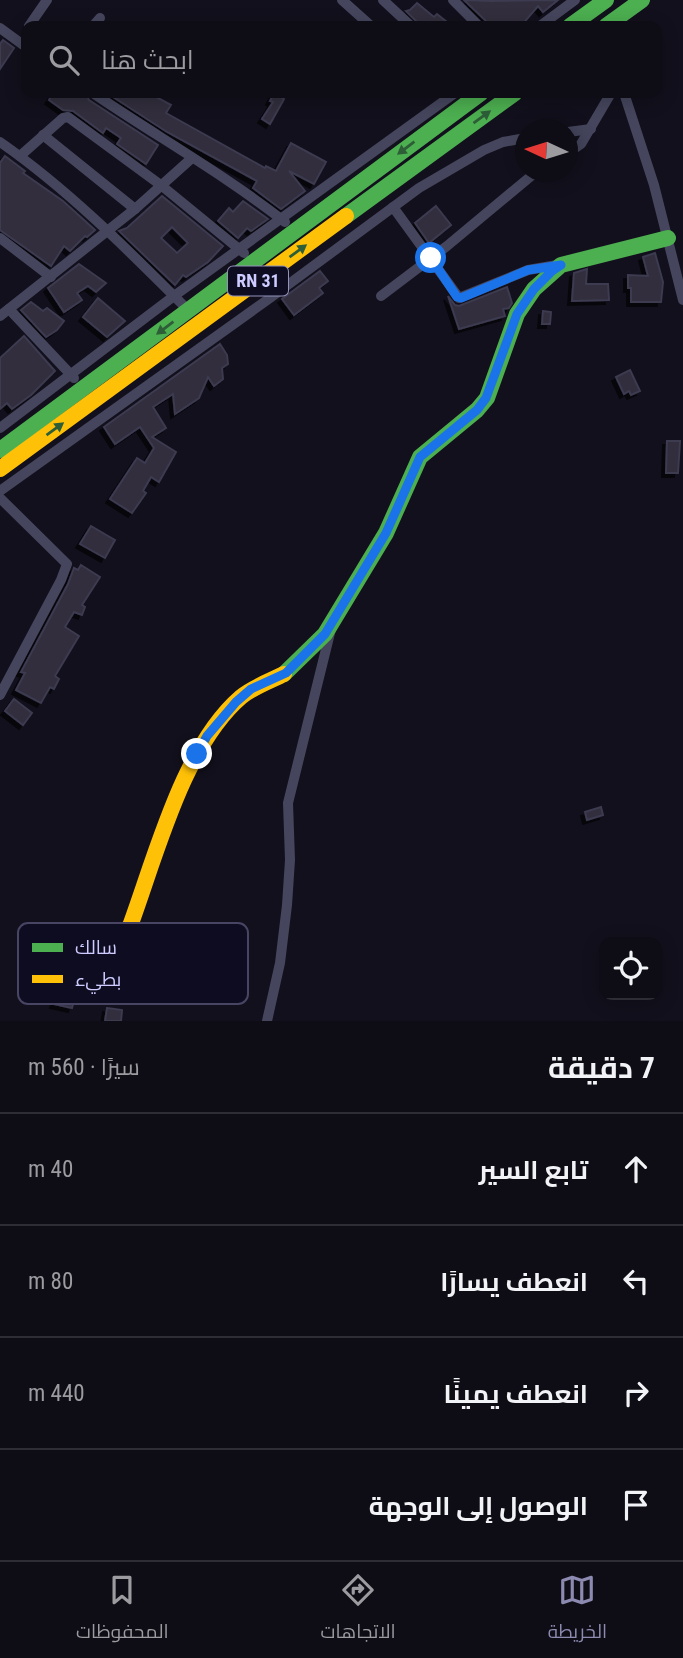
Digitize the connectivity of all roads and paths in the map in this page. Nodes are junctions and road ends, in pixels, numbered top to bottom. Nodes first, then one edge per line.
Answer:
1 (47, 0) edge
2 (342, 0) edge
3 (453, 0) edge
4 (575, 0) edge
5 (606, 0) edge
6 (642, 0) edge
7 (382, 1) edge
8 (589, 13) edge
9 (32, 21) edge
10 (365, 21) edge
11 (405, 21) edge
12 (474, 21) edge
13 (547, 21) edge
14 (613, 21) edge
15 (0, 28) edge
16 (21, 43) edge
17 (110, 98) edge
18 (509, 98) edge
19 (608, 98) edge
20 (626, 98) edge
21 (447, 101) edge
22 (591, 129) junction
23 (578, 131) edge
24 (43, 135) junction
25 (515, 140) edge
26 (0, 142) edge
27 (578, 146) edge
28 (20, 156) junction
29 (192, 158) junction
30 (524, 182) edge
31 (162, 186) junction
32 (393, 207) junction
33 (135, 209) junction
34 (281, 219) junction
35 (295, 230) junction
36 (108, 231) junction
37 (0, 238) edge
38 (668, 238) junction
39 (239, 249) junction
40 (431, 258) junction
41 (255, 261) junction
42 (561, 265) junction
43 (51, 277) junction
44 (174, 296) junction
45 (382, 296) dead end
46 (683, 300) edge
47 (188, 310) junction
48 (5, 312) edge
49 (71, 376) junction
50 (82, 389) junction
51 (0, 428) edge
52 (0, 450) edge
53 (0, 469) edge
54 (0, 491) edge
55 (0, 498) edge
56 (333, 622) junction
57 (0, 695) edge
58 (131, 923) edge
59 (267, 1021) edge

1 - 9 street
2 - 10 street
3 - 12 street
4 - 13 street
5 - 8 main road
6 - 14 main road
7 - 11 street
15 - 16 street
17 - 29 street
53 -> 18 main road, RN 31
19 - 22 street
20 - 38 street
21 - 34 street
21 -> 35 main road, RN 31
22 - 23 street
22 - 27 street
24 - 28 street
24 - 31 street
24 - 33 street
25 - 32 street
26 - 28 street
28 - 36 street
29 - 31 street
29 - 34 street
30 - 40 street
31 - 33 street
31 - 39 street
32 - 40 street
32 - 54 street
33 - 36 street
34 - 35 street
34 - 39 street
35 - 41 main road, RN 31
36 - 43 street
36 - 44 street
37 - 43 street
38 - 42 main road
38 - 46 street
39 - 41 street
39 - 44 street
40 - 42 street
40 - 45 street
41 - 47 main road, RN 31
42 - 56 main road
43 - 48 street
44 - 47 street
44 - 49 street
47 -> 50 main road, RN 31
48 - 49 street
49 - 50 street
49 - 51 street
50 - 52 main road, RN 31
55 - 57 street
56 - 58 main road
56 - 59 street

